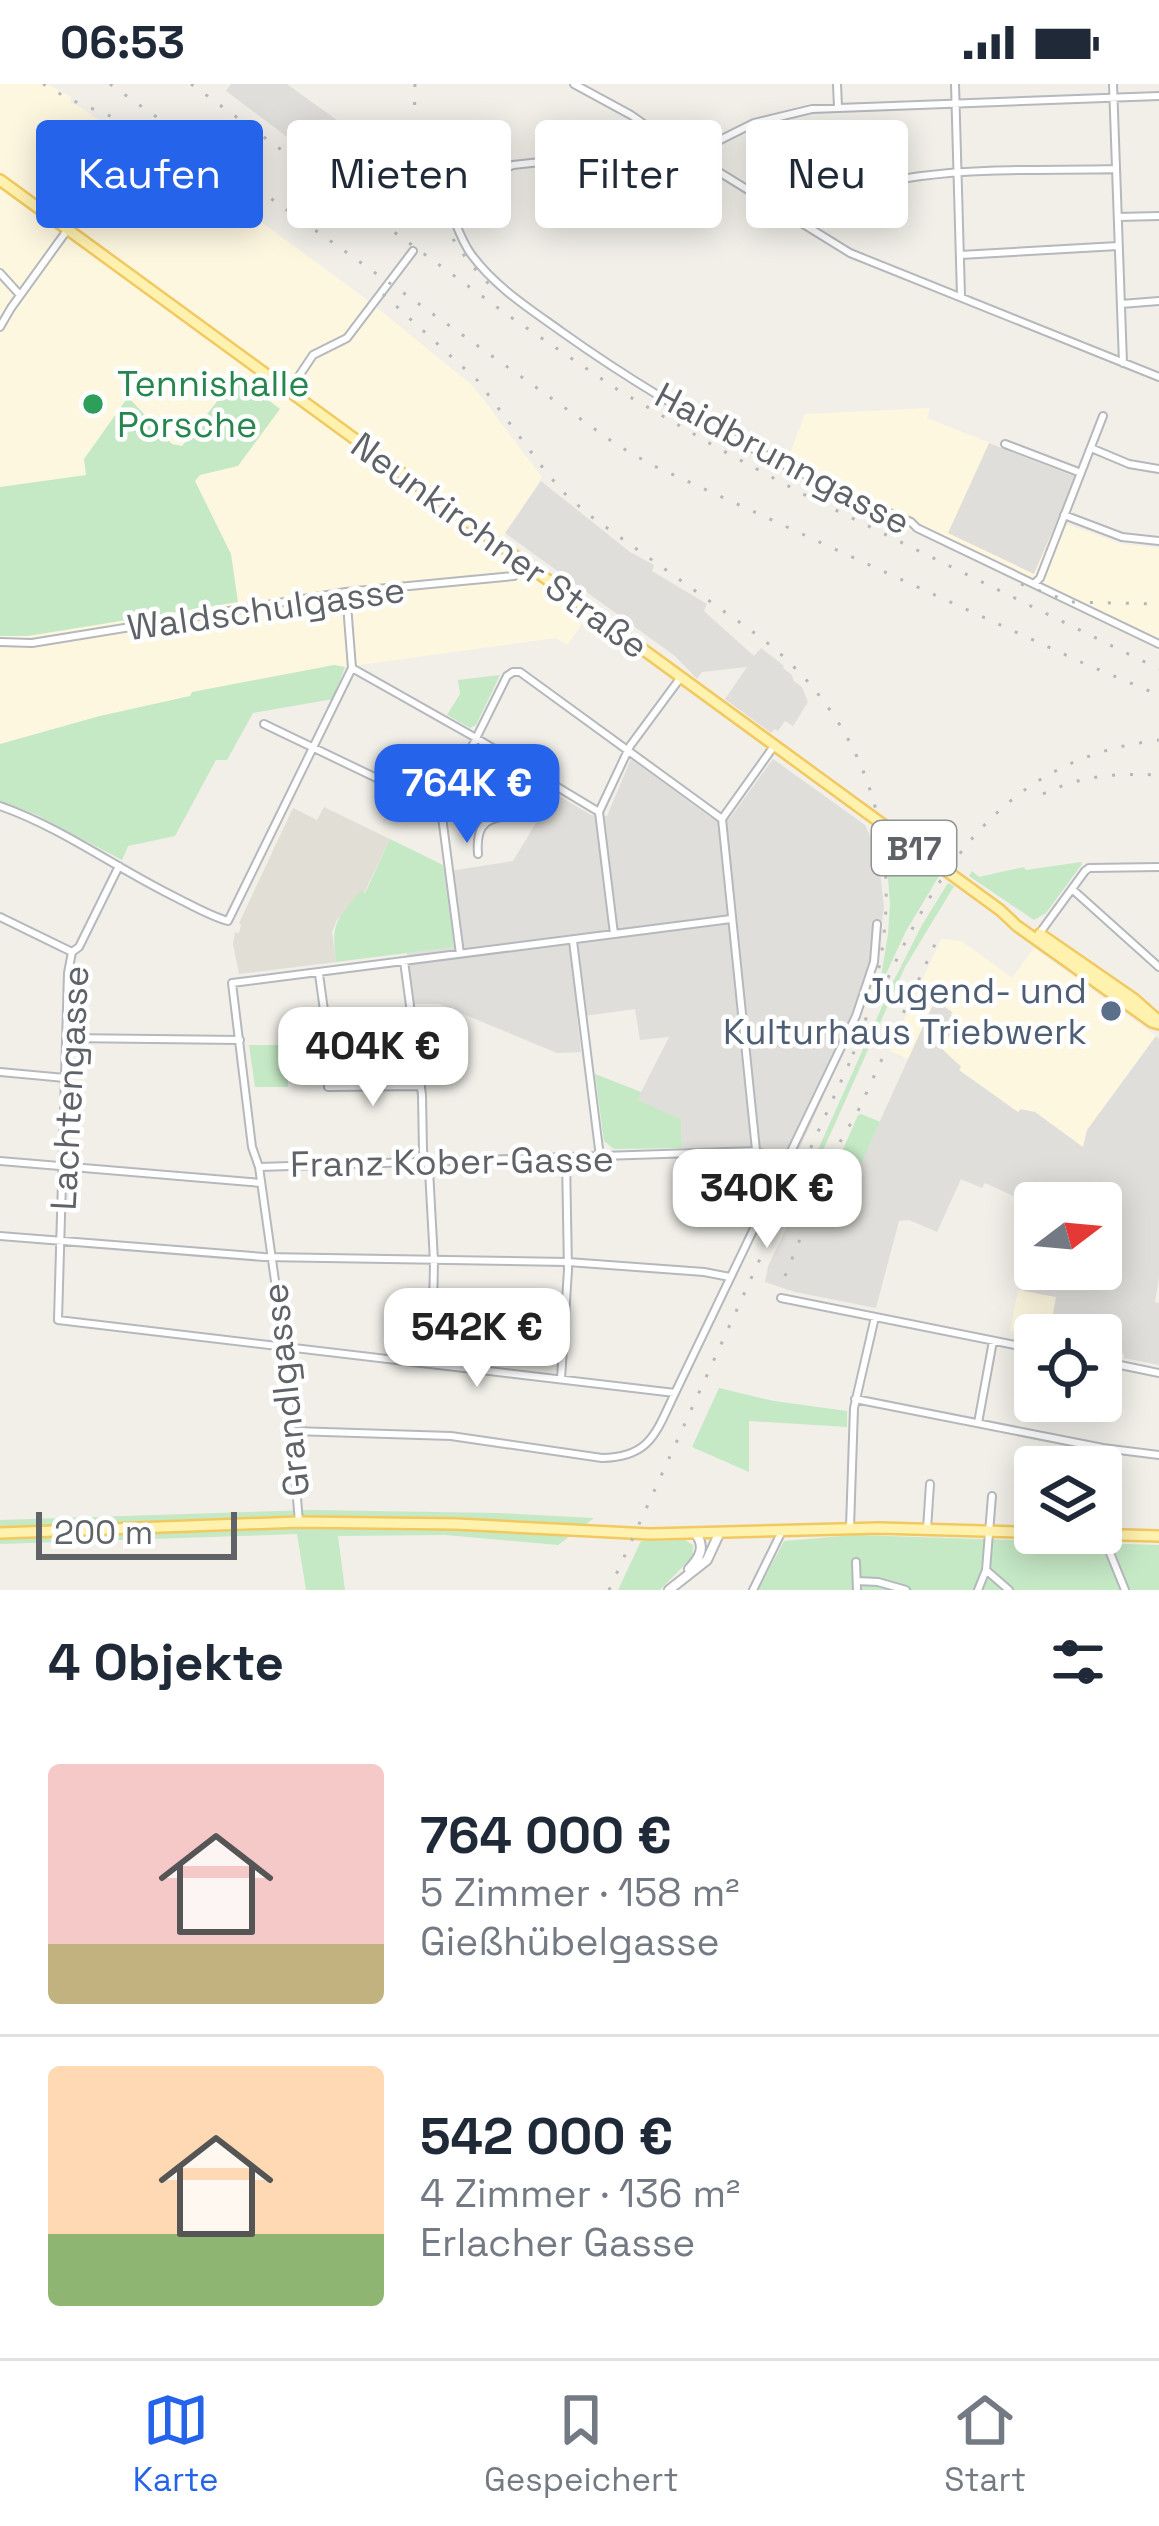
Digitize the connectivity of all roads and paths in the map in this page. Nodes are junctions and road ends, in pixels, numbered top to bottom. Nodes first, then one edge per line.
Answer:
1 (574, 84) edge
2 (837, 84) edge
3 (955, 84) edge
4 (1113, 84) edge
5 (1159, 96) edge
6 (1114, 99) junction
7 (956, 103) junction
8 (838, 107) junction
9 (638, 120) edge
10 (722, 139) edge
11 (535, 163) edge
12 (1116, 169) junction
13 (957, 174) junction
14 (0, 180) edge
15 (908, 181) edge
16 (1159, 216) edge
17 (1118, 217) junction
18 (808, 228) edge
19 (68, 230) junction
20 (1119, 246) junction
21 (413, 251) dead end
22 (960, 256) junction
23 (0, 273) edge
24 (20, 295) junction
25 (961, 296) junction
26 (1159, 301) edge
27 (1121, 304) junction
28 (0, 328) edge
29 (1123, 363) junction
30 (1159, 377) edge
31 (289, 391) junction
32 (1103, 416) dead end
33 (1005, 444) dead end
34 (1091, 448) junction
35 (1159, 469) edge
36 (1082, 473) junction
37 (1064, 515) junction
38 (1159, 542) edge
39 (527, 563) junction
40 (1034, 584) junction
41 (346, 592) junction
42 (0, 642) edge
43 (1159, 644) edge
44 (352, 668) junction
45 (681, 677) junction
46 (264, 724) dead end
47 (476, 737) junction
48 (775, 746) junction
49 (313, 748) junction
50 (628, 750) junction
51 (543, 778) junction
52 (0, 806) edge
53 (441, 809) junction
54 (599, 812) junction
55 (722, 819) junction
56 (478, 854) dead end
57 (119, 866) junction
58 (1159, 867) edge
59 (1072, 889) junction
60 (1000, 910) junction
61 (0, 917) edge
62 (731, 919) junction
63 (877, 924) dead end
64 (614, 934) junction
65 (1039, 934) junction
66 (572, 939) junction
67 (72, 952) junction
68 (460, 954) junction
69 (404, 962) junction
70 (1159, 967) edge
71 (319, 973) junction
72 (1159, 1022) edge
73 (66, 1038) junction
74 (241, 1040) junction
75 (0, 1072) edge
76 (64, 1078) junction
77 (420, 1085) junction
78 (757, 1151) junction
79 (600, 1157) junction
80 (566, 1159) junction
81 (0, 1161) edge
82 (426, 1162) junction
83 (64, 1166) junction
84 (260, 1167) junction
85 (785, 1167) junction
86 (261, 1183) junction
87 (0, 1236) edge
88 (61, 1241) junction
89 (271, 1257) junction
90 (434, 1261) junction
91 (568, 1262) junction
92 (730, 1277) junction
93 (781, 1298) dead end
94 (875, 1318) junction
95 (993, 1340) junction
96 (1014, 1344) edge
97 (284, 1346) junction
98 (432, 1363) junction
99 (1122, 1365) edge
100 (1159, 1373) edge
101 (561, 1379) junction
102 (675, 1393) junction
103 (855, 1399) junction
104 (978, 1423) junction
105 (292, 1431) junction
106 (1159, 1455) edge
107 (930, 1484) dead end
108 (992, 1496) dead end
109 (299, 1522) junction
110 (850, 1528) junction
111 (927, 1528) junction
112 (782, 1532) junction
113 (991, 1532) junction
114 (0, 1533) edge
115 (696, 1534) junction
116 (719, 1534) junction
117 (1159, 1536) edge
118 (1110, 1554) edge
119 (856, 1562) dead end
120 (986, 1570) junction
121 (679, 1581) junction
122 (857, 1585) edge
123 (669, 1590) edge
124 (753, 1590) edge
125 (906, 1590) edge
126 (978, 1590) edge
127 (1009, 1590) edge
128 (1125, 1590) edge

1 - 9 street
2 - 8 street
3 - 7 street
4 - 6 street
5 - 6 street
6 - 7 street
6 - 12 street
7 - 8 street
7 - 13 street
8 - 10 street
11 - 40 street, Haidbrunngasse
12 - 13 street
12 - 17 street
13 - 15 street
13 - 22 street
14 - 19 main road, Neunkirchner Straße / B17
16 - 17 street
17 - 20 street
18 - 25 street
19 - 24 street
19 - 31 main road, Neunkirchner Straße / B17
20 - 22 street
20 - 27 street
21 - 31 street
22 - 25 street
23 - 24 street
24 - 28 street
25 - 29 street
26 - 27 street
27 - 29 street
29 - 30 street
31 - 39 main road, Neunkirchner Straße / B17
32 - 34 street
33 - 36 street
34 - 35 street
34 - 36 street
36 - 37 street
37 - 38 street
37 - 40 street
39 - 41 street, Waldschulgasse
39 - 45 main road, Neunkirchner Straße / B17
40 - 43 street, Haidbrunngasse
41 - 42 street, Waldschulgasse
41 - 44 street
44 - 47 street
44 - 49 street
45 - 48 main road, Neunkirchner Straße / B17
45 - 50 street
46 - 49 street
47 - 50 street
47 - 51 street
47 - 53 street
48 - 55 street
48 - 60 main road, Neunkirchner Straße / B17
49 - 53 street
49 - 57 street
50 - 54 street
50 - 55 street
51 - 54 street
51 - 56 street
52 - 57 street
53 - 68 street
54 - 64 street
55 - 62 street
57 - 67 street, Lachtengasse
58 - 59 street
59 - 65 street
59 - 70 street
60 - 65 main road, Neunkirchner Straße / B17
60 - 72 main road, Neunkirchner Straße / B17
61 - 67 street
62 - 64 street
62 - 78 street
63 - 85 street
64 - 66 street
65 - 72 main road, Neunkirchner Straße / B17
66 - 68 street
66 - 79 street
67 - 73 street, Lachtengasse
68 - 69 street
69 - 71 street
69 - 77 street
71 - 74 street, Grandlgasse
71 - 77 street
73 - 74 street
73 - 76 street, Lachtengasse
74 - 84 street, Grandlgasse
75 - 76 street
76 - 83 street, Lachtengasse
77 - 82 street
78 - 79 street, Franz Kober-Gasse
78 - 85 street
79 - 80 street, Franz Kober-Gasse
80 - 82 street, Franz Kober-Gasse
80 - 91 street
81 - 83 street
82 - 84 street, Franz Kober-Gasse
82 - 90 street
83 - 86 street
83 - 88 street, Lachtengasse
84 - 86 street, Grandlgasse
85 - 92 street
86 - 89 street, Grandlgasse
87 - 88 street
88 - 89 street
88 - 97 street, Lachtengasse
89 - 90 street
89 - 97 street, Grandlgasse
90 - 91 street
90 - 98 street
91 - 92 street
91 - 101 street
92 - 102 street
93 - 94 street
94 - 95 street
94 - 103 street
95 - 96 street
95 - 104 street
97 - 98 street
97 - 105 street, Grandlgasse
98 - 101 street
99 - 100 street
101 - 102 street
102 - 105 street
103 - 104 street
103 - 110 street
104 - 106 street
105 - 109 street, Grandlgasse
107 - 111 street
108 - 113 street
109 - 114 main road
109 - 115 main road
110 - 111 main road
110 - 112 main road
111 - 113 main road
112 - 116 main road
112 - 124 street
113 - 117 main road
113 - 120 street
115 - 116 main road
115 - 121 street
116 - 121 street
118 - 128 street
119 - 122 street
120 - 126 street
120 - 127 street
121 - 123 street
122 - 125 street

